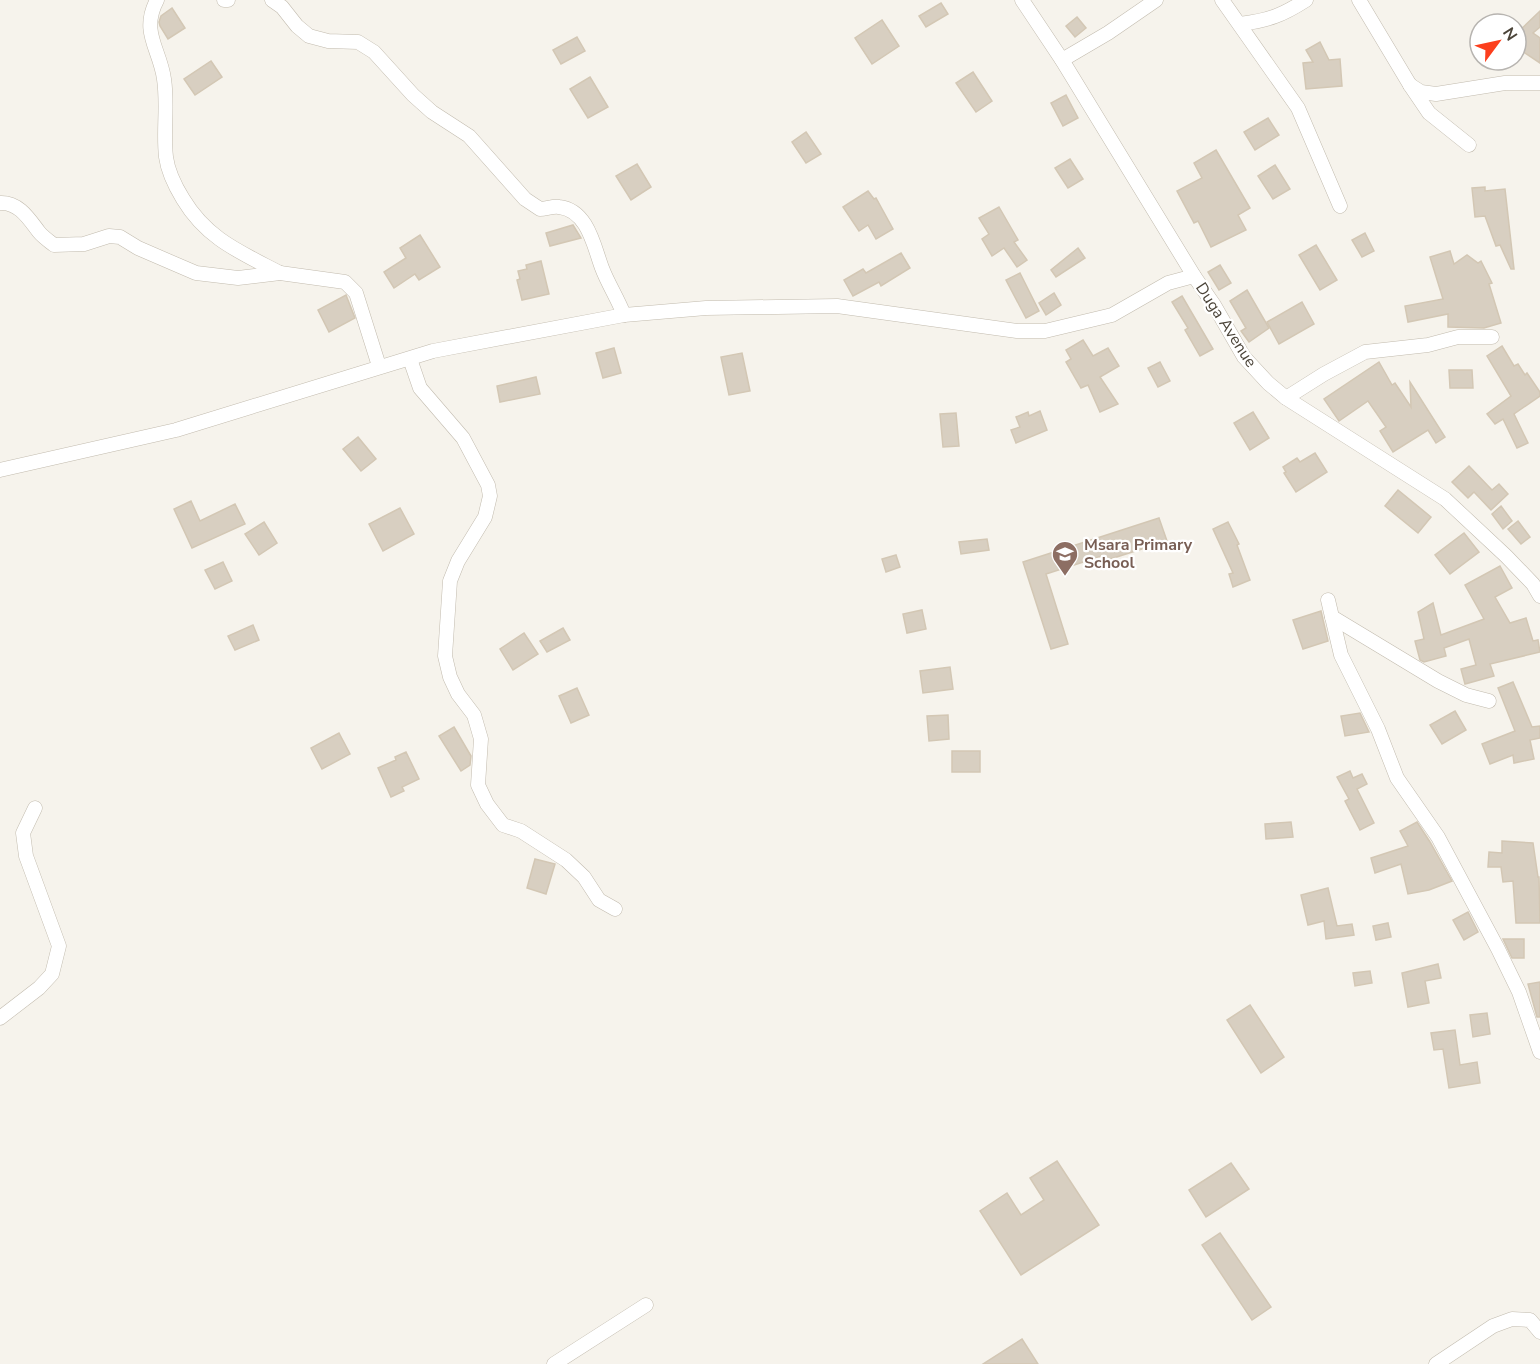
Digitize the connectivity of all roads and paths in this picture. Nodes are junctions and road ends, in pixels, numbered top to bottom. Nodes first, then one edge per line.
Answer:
1 (157, 0) edge
2 (224, 0) edge
3 (228, 0) edge
4 (272, 0) edge
5 (1022, 0) edge
6 (1156, 0) edge
7 (1222, 0) edge
8 (1306, 0) edge
9 (1359, 0) edge
10 (1240, 24) junction
11 (1062, 60) junction
12 (1540, 83) edge
13 (1410, 85) junction
14 (1469, 146) dead end
15 (0, 202) edge
16 (1340, 206) dead end
17 (280, 273) junction
18 (1194, 276) junction
19 (624, 315) junction
20 (1492, 337) dead end
21 (410, 359) junction
22 (379, 366) junction
23 (1286, 398) junction
24 (0, 470) edge
25 (1540, 596) edge
26 (1328, 600) dead end
27 (1332, 617) junction
28 (1489, 700) dead end
29 (35, 808) dead end
30 (615, 909) dead end
31 (0, 1018) edge
32 (1540, 1053) edge
33 (646, 1305) dead end
34 (1540, 1332) edge
35 (554, 1364) edge
36 (1436, 1364) edge

1 - 17 street
2 - 3 street
4 - 19 street
5 - 11 street, Duga Avenue
6 - 11 street
7 - 10 street
8 - 10 street
9 - 13 street
10 - 16 street
11 - 18 street, Duga Avenue
12 - 13 street
13 - 14 street
15 - 17 street
17 - 22 street
18 - 19 street
18 - 23 street, Duga Avenue
19 - 21 street
20 - 23 street
21 - 22 street
21 - 30 street
22 - 24 street
23 - 25 street, Duga Avenue
26 - 27 street
27 - 28 street
27 - 32 street
29 - 31 street
33 - 35 street
34 - 36 street

